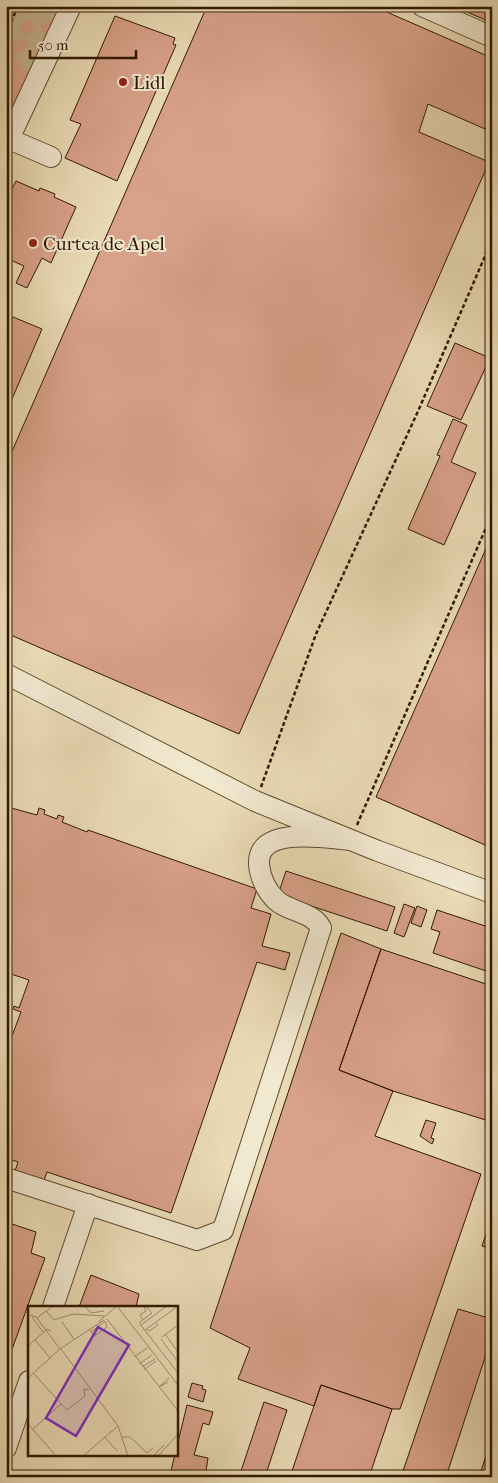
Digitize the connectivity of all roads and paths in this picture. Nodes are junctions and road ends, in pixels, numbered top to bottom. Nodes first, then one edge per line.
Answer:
1 (18, 6) edge
2 (422, 6) edge
3 (6, 34) edge
4 (492, 37) edge
5 (52, 41) edge
6 (8, 139) edge
7 (51, 157) dead end
8 (492, 240) edge
9 (492, 514) edge
10 (6, 674) edge
11 (255, 801) junction
12 (350, 840) junction
13 (492, 893) edge
14 (6, 1178) edge
15 (88, 1204) junction
16 (54, 1306) edge
17 (28, 1384) edge
18 (6, 1448) edge

1 - 3 path
2 - 4 street
5 - 6 street
6 - 7 street
8 - 11 path
9 - 12 path
10 - 11 street
11 - 12 street
12 - 13 street
12 - 15 street
14 - 15 street
15 - 16 street
17 - 18 street

